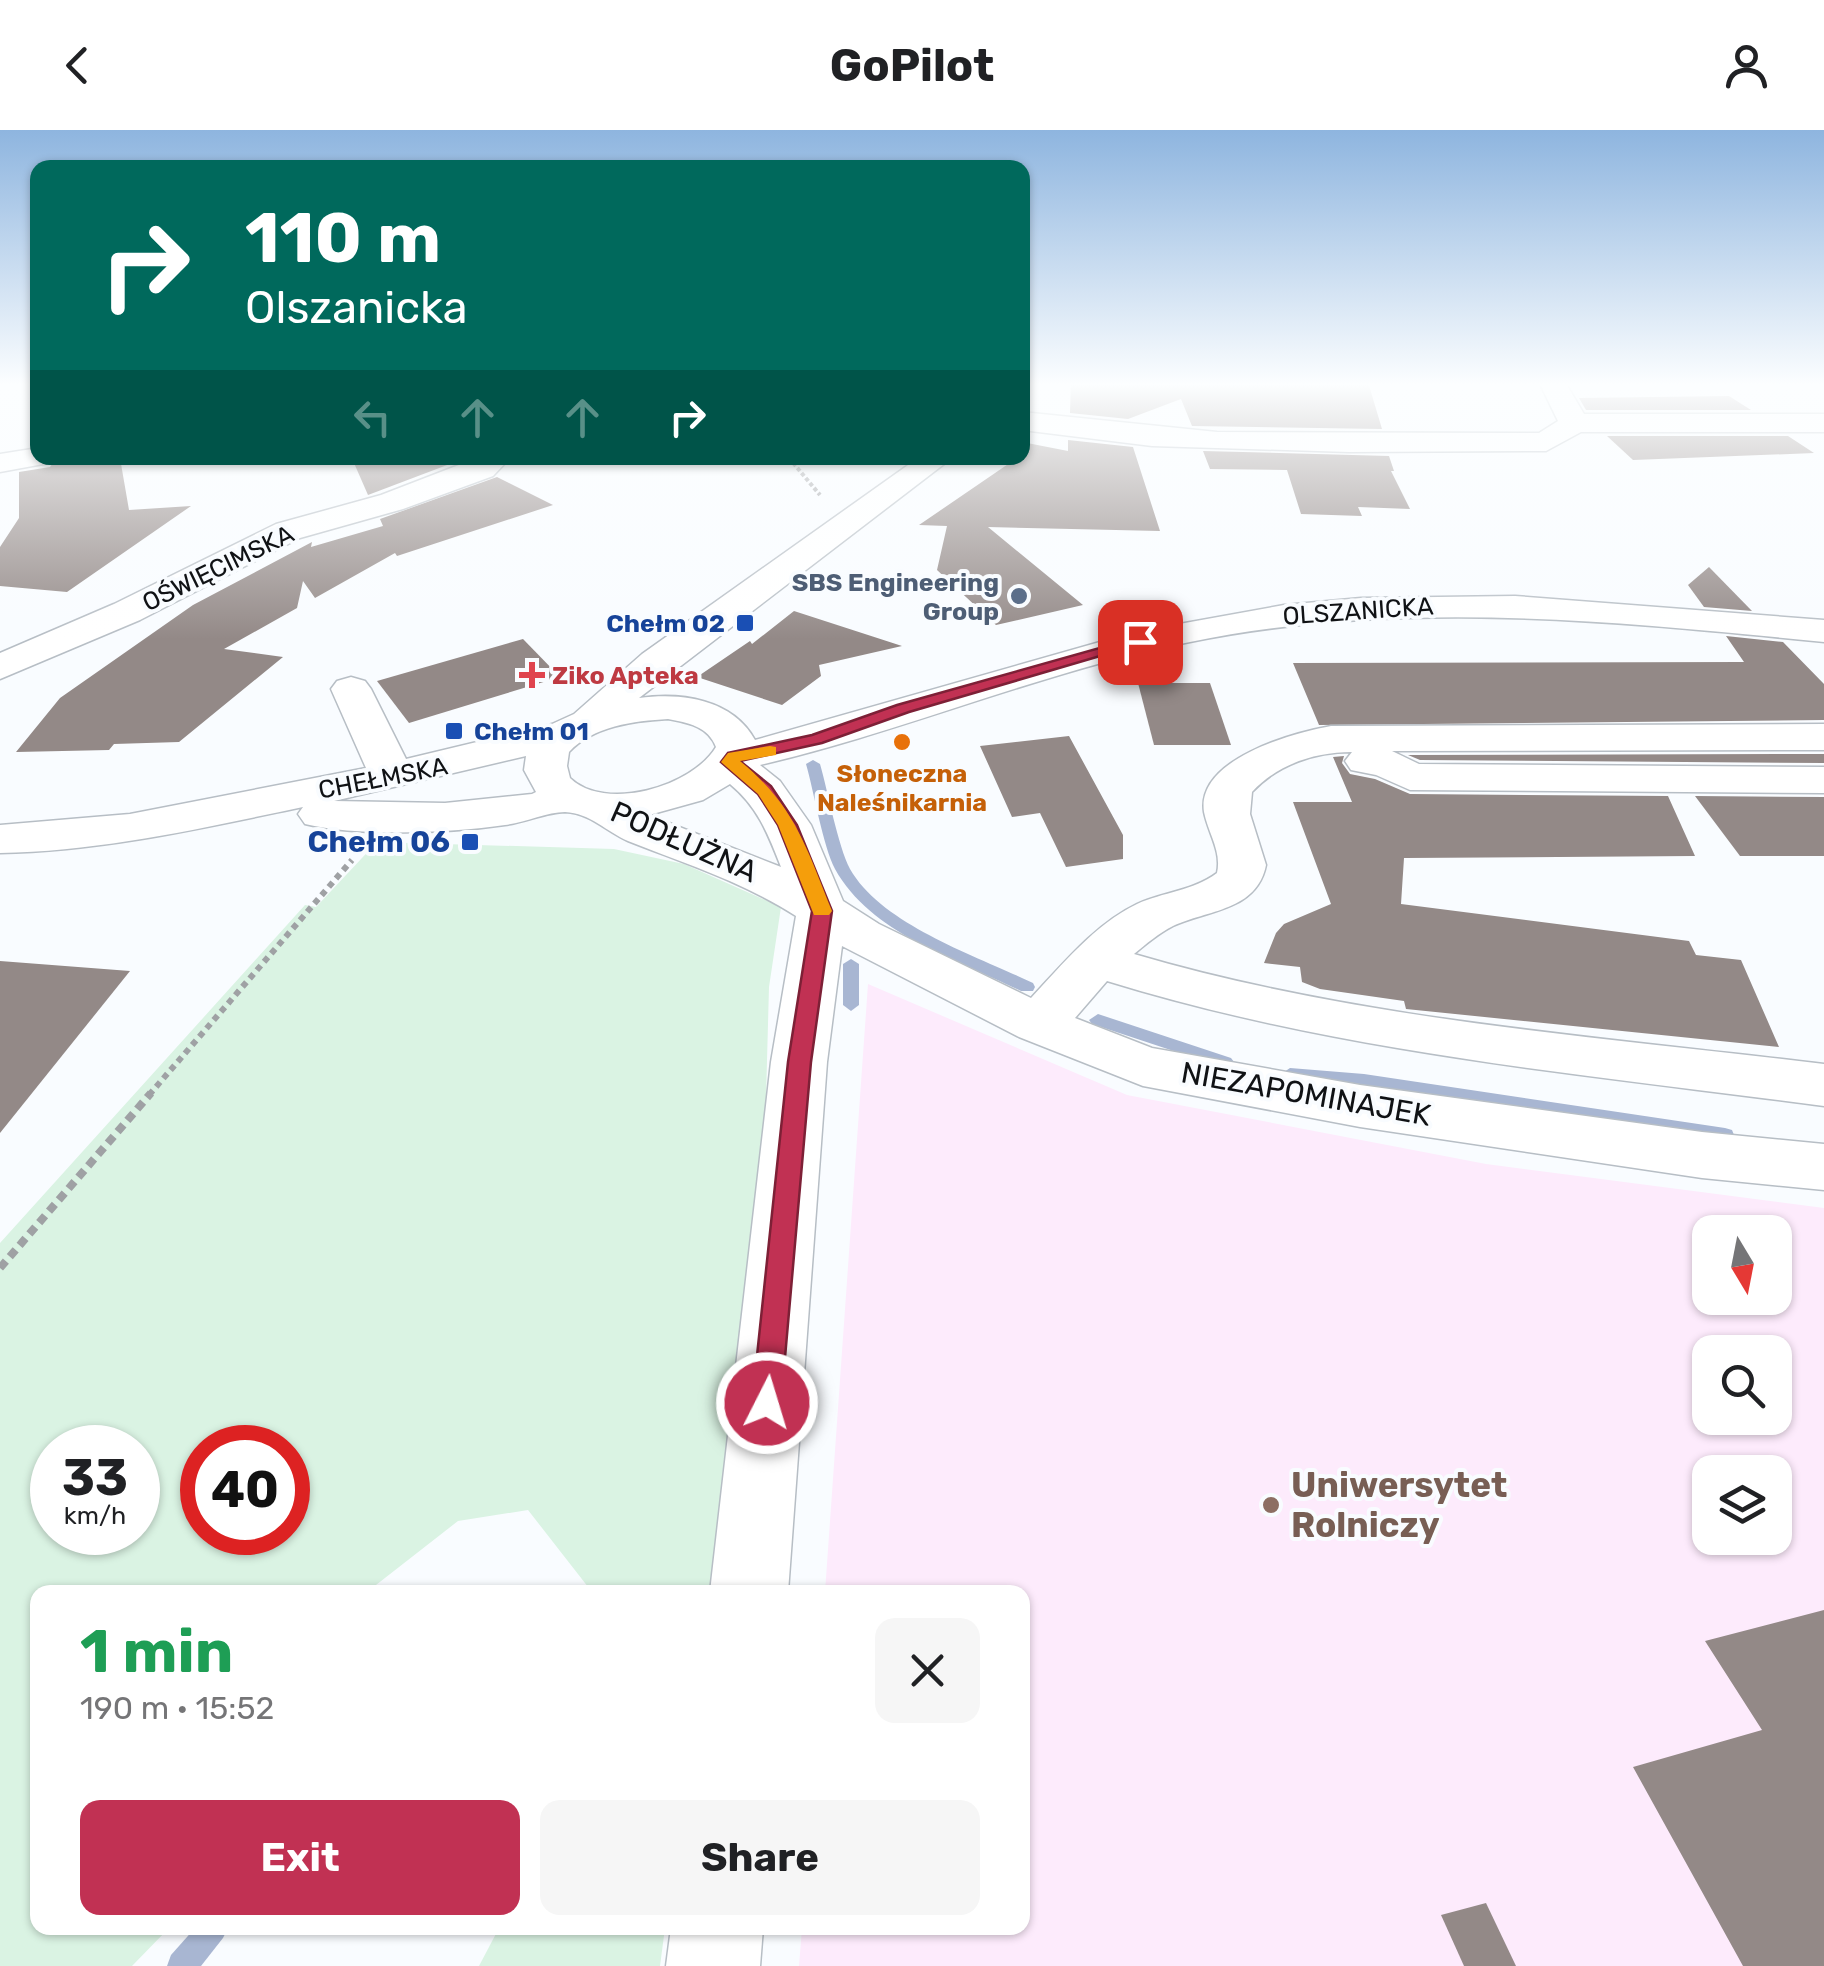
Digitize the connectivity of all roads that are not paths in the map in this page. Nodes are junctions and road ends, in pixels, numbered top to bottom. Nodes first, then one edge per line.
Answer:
1 (483, 468) edge
2 (924, 468) edge
3 (1824, 631) edge
4 (656, 662) junction
5 (0, 667) edge
6 (350, 689) dead end
7 (687, 711) junction
8 (576, 728) junction
9 (1824, 737) edge
10 (730, 749) junction
11 (1352, 760) dead end
12 (392, 776) junction
13 (1824, 780) edge
14 (582, 801) junction
15 (198, 815) junction
16 (0, 839) edge
17 (822, 911) junction
18 (1098, 960) junction
19 (1038, 1024) junction
20 (1824, 1085) edge
21 (1824, 1167) edge
22 (750, 1585) edge
23 (716, 1935) edge
24 (713, 1966) edge

1 - 5 street, OŚWIĘCIMSKA
2 - 4 street, CHEŁMSKA
3 - 10 street, OLSZANICKA
4 - 7 street
4 - 8 street, CHEŁMSKA
6 - 12 street
7 - 8 street
7 - 10 street, PODŁUŻNA
8 - 12 street, CHEŁMSKA
8 - 14 street
9 - 18 street
10 - 14 street, CHEŁMSKA
10 - 17 street, PODŁUŻNA
11 - 13 street
12 - 15 street, CHEŁMSKA
14 - 15 street, CHEŁMSKA
14 - 17 street, PODŁUŻNA
15 - 16 street, CHEŁMSKA
17 - 19 street, NIEZAPOMINAJEK
17 - 22 street
18 - 19 street
18 - 20 street
19 - 21 street, NIEZAPOMINAJEK
23 - 24 street

